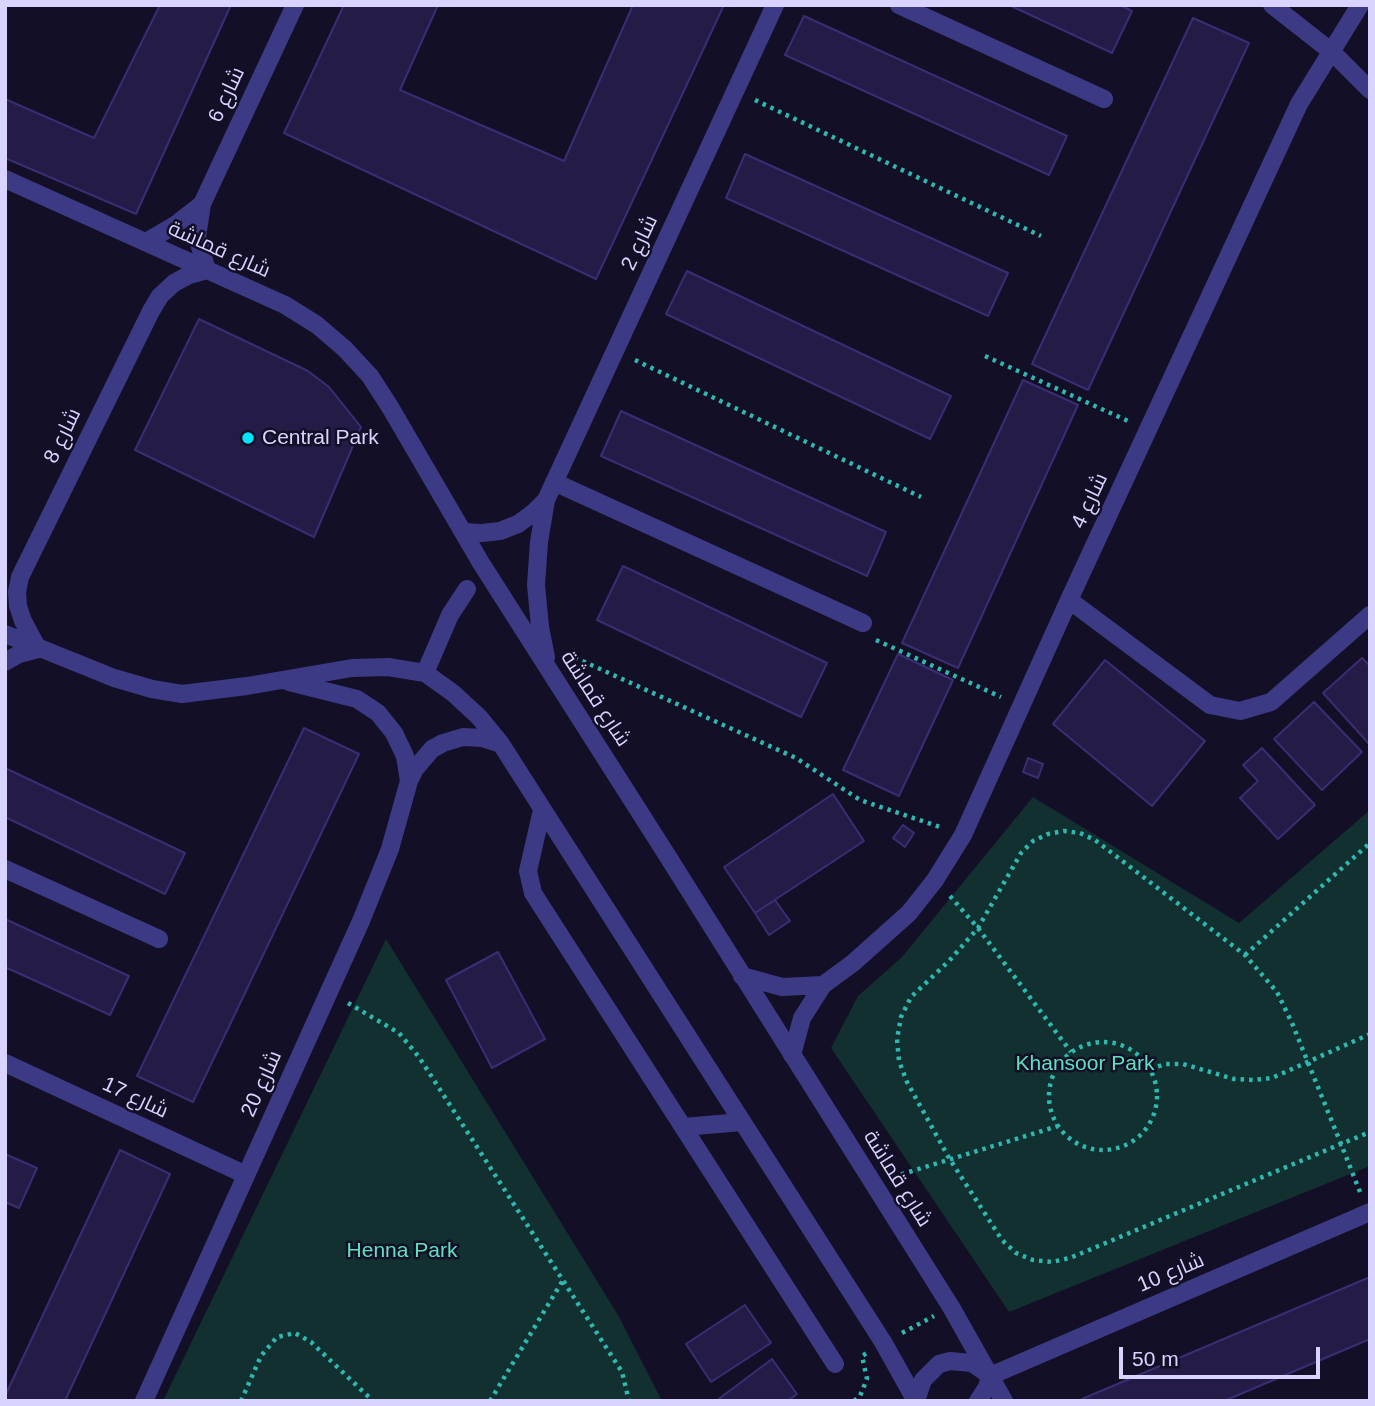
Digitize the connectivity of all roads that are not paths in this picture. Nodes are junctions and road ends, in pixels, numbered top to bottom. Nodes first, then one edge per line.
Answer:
1 (295, 5) edge
2 (775, 5) edge
3 (899, 5) edge
4 (1272, 5) edge
5 (1360, 5) edge
6 (1332, 52) junction
7 (1370, 90) edge
8 (1104, 99) dead end
9 (5, 179) edge
10 (202, 204) junction
11 (146, 242) junction
12 (207, 270) junction
13 (554, 482) junction
14 (546, 500) junction
15 (463, 532) junction
16 (467, 589) dead end
17 (1069, 600) junction
18 (1370, 615) edge
19 (867, 630) road end
20 (5, 634) edge
21 (38, 649) junction
22 (5, 662) edge
23 (548, 669) junction
24 (425, 673) junction
25 (282, 680) junction
26 (501, 744) junction
27 (409, 781) junction
28 (542, 810) junction
29 (5, 869) edge
30 (159, 939) dead end
31 (742, 976) junction
32 (823, 985) junction
33 (792, 1055) junction
34 (5, 1063) edge
35 (742, 1122) junction
36 (682, 1127) junction
37 (246, 1175) junction
38 (1369, 1212) edge
39 (835, 1364) dead end
40 (990, 1376) junction
41 (144, 1401) edge
42 (916, 1401) edge
43 (978, 1401) edge
44 (1004, 1401) edge

1 - 10 street, شارع 6
2 - 13 street, شارع 2
3 - 8 street
4 - 6 street
5 - 6 street, شارع 4
6 - 7 street
6 - 17 street, شارع 4
9 - 11 street, شارع قماشة
10 - 11 street, شارع 6
10 - 12 street, شارع 6
11 - 12 street, شارع قماشة
12 - 15 street, شارع قماشة
12 - 21 street, شارع 8
13 - 14 street, شارع 2
13 - 19 street
14 - 15 street, شارع 2
14 - 23 street, شارع 2
15 - 23 street, شارع قماشة
16 - 24 street
17 - 18 street
17 - 32 street, شارع 4
20 - 21 street
21 - 22 street
21 - 25 street
23 - 31 street, شارع قماشة
24 - 25 street
24 - 26 street
25 - 27 street, شارع 20
26 - 27 street, شارع 20
26 - 28 street
27 - 37 street, شارع 20
28 - 35 street
28 - 36 street
29 - 30 street
31 - 32 street
31 - 33 street, شارع قماشة
32 - 33 street, شارع 4
33 - 40 street, شارع قماشة
34 - 37 street, شارع 17
35 - 36 street
35 - 42 street
36 - 39 street
37 - 41 street, شارع 20
38 - 40 street, شارع 10
40 - 42 street
40 - 43 street
40 - 44 street, شارع قماشة

